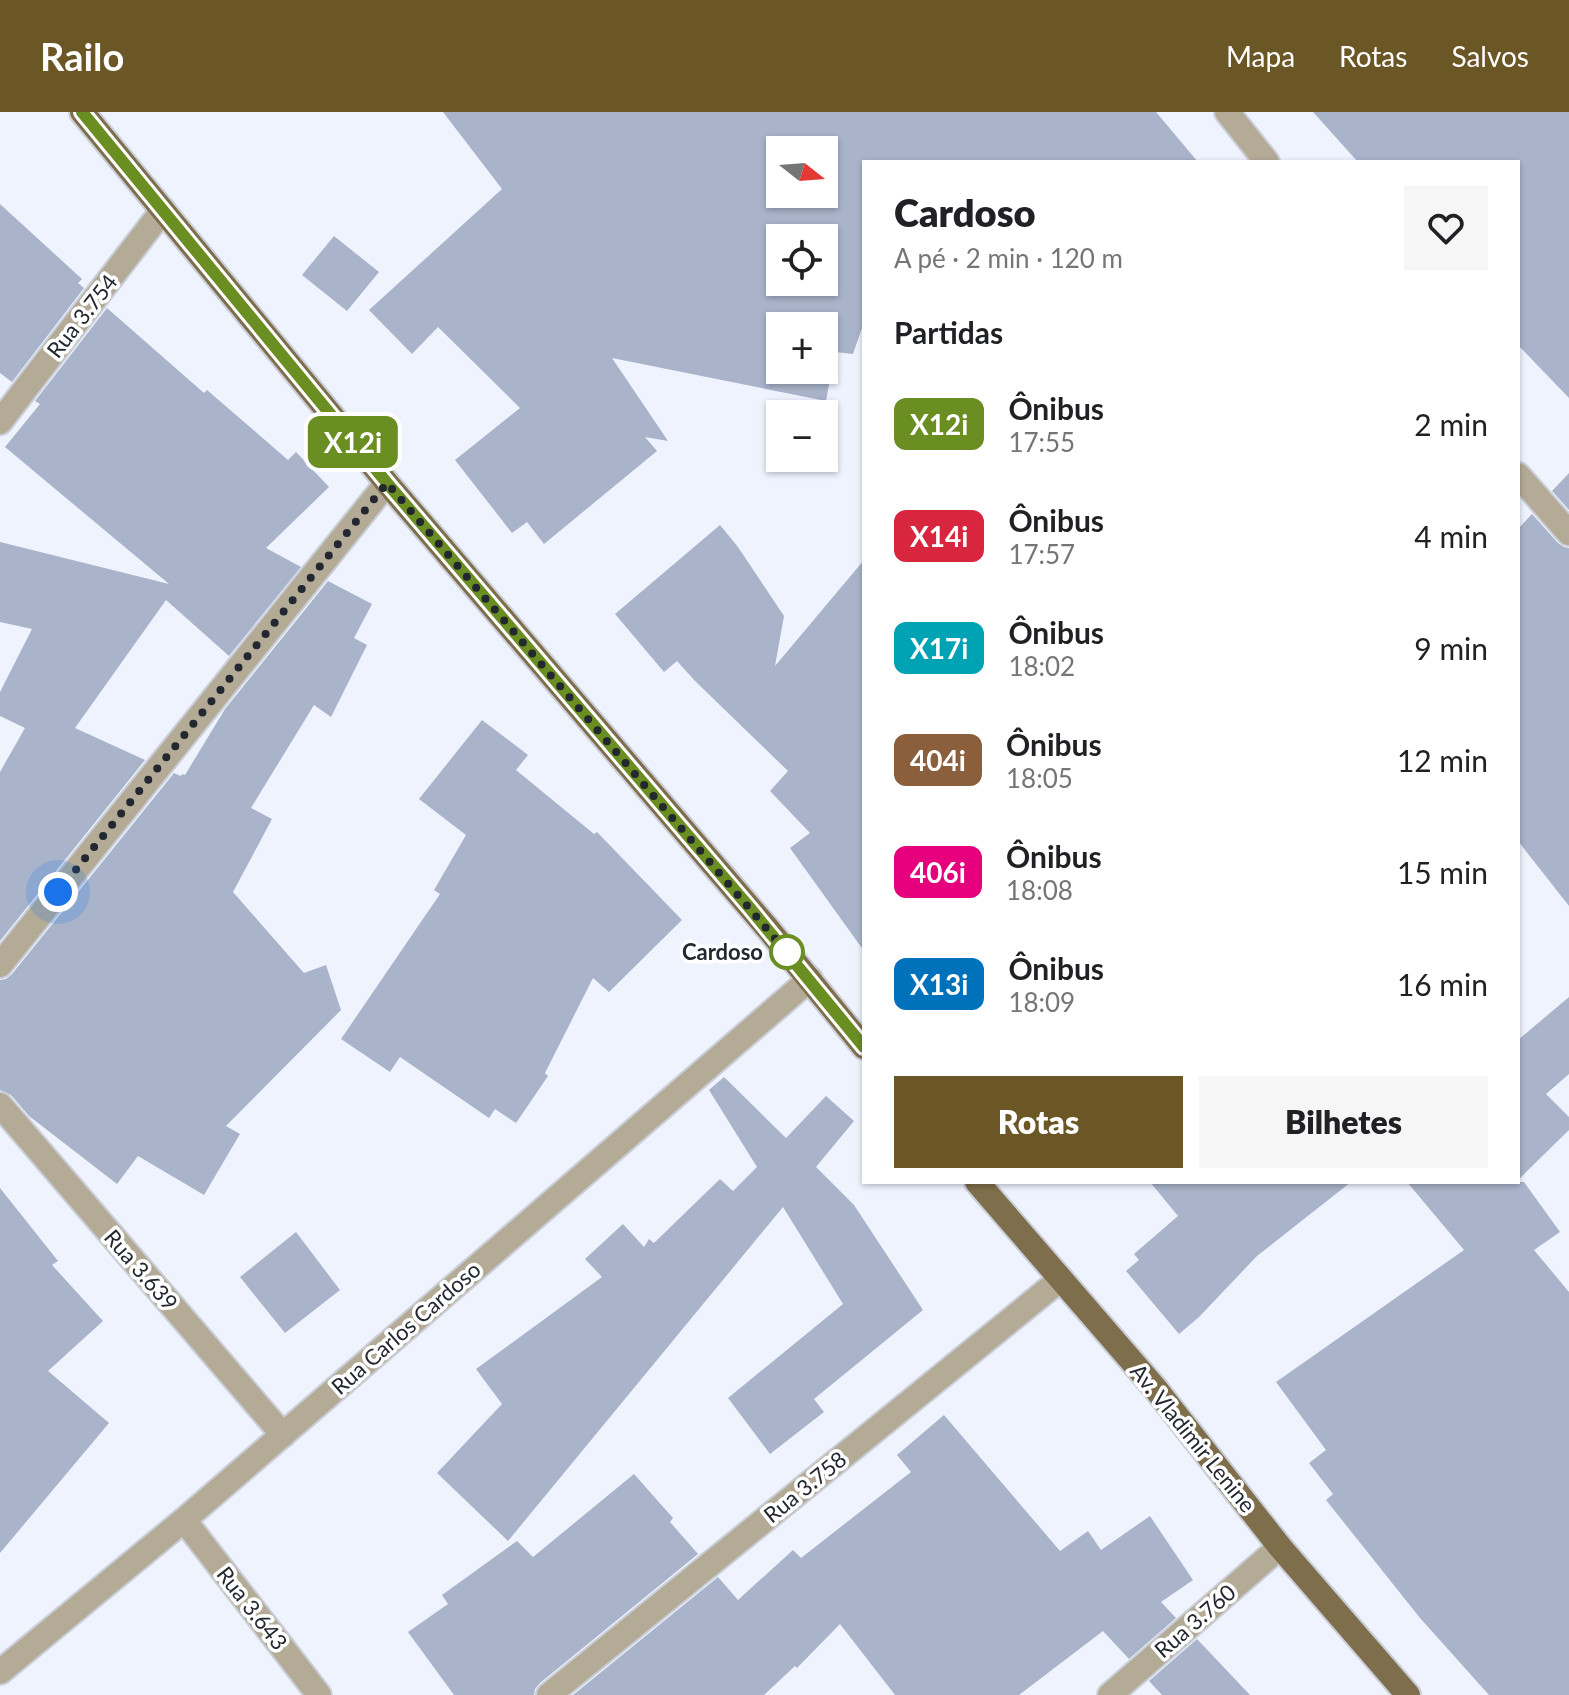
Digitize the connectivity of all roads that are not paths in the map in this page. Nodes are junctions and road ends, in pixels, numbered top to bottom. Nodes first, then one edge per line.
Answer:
1 (82, 112) edge
2 (1227, 112) edge
3 (1265, 160) edge
4 (163, 210) junction
5 (0, 422) edge
6 (1520, 477) edge
7 (387, 483) junction
8 (1569, 533) edge
9 (0, 965) edge
10 (810, 979) junction
11 (862, 1044) edge
12 (0, 1105) edge
13 (979, 1184) edge
14 (1061, 1279) junction
15 (283, 1435) junction
16 (184, 1520) junction
17 (1280, 1547) junction
18 (0, 1672) edge
19 (319, 1695) edge
20 (549, 1695) edge
21 (1110, 1695) edge
22 (1408, 1695) edge

1 - 4 main road
2 - 3 street
4 - 5 street, Rua 3.754
4 - 7 main road
6 - 8 street
7 - 9 street
7 - 10 main road
10 - 11 main road
10 - 15 street, Rua Carlos Cardoso
12 - 15 street, Rua 3.639
13 - 14 main road, Av. Vladimir Lenine
14 - 17 main road, Av. Vladimir Lenine
14 - 20 street, Rua 3.758
15 - 16 street, Rua Carlos Cardoso
16 - 18 street, Rua Carlos Cardoso
16 - 19 street, Rua 3.643
17 - 21 street, Rua 3.760
17 - 22 main road, Av. Vladimir Lenine

